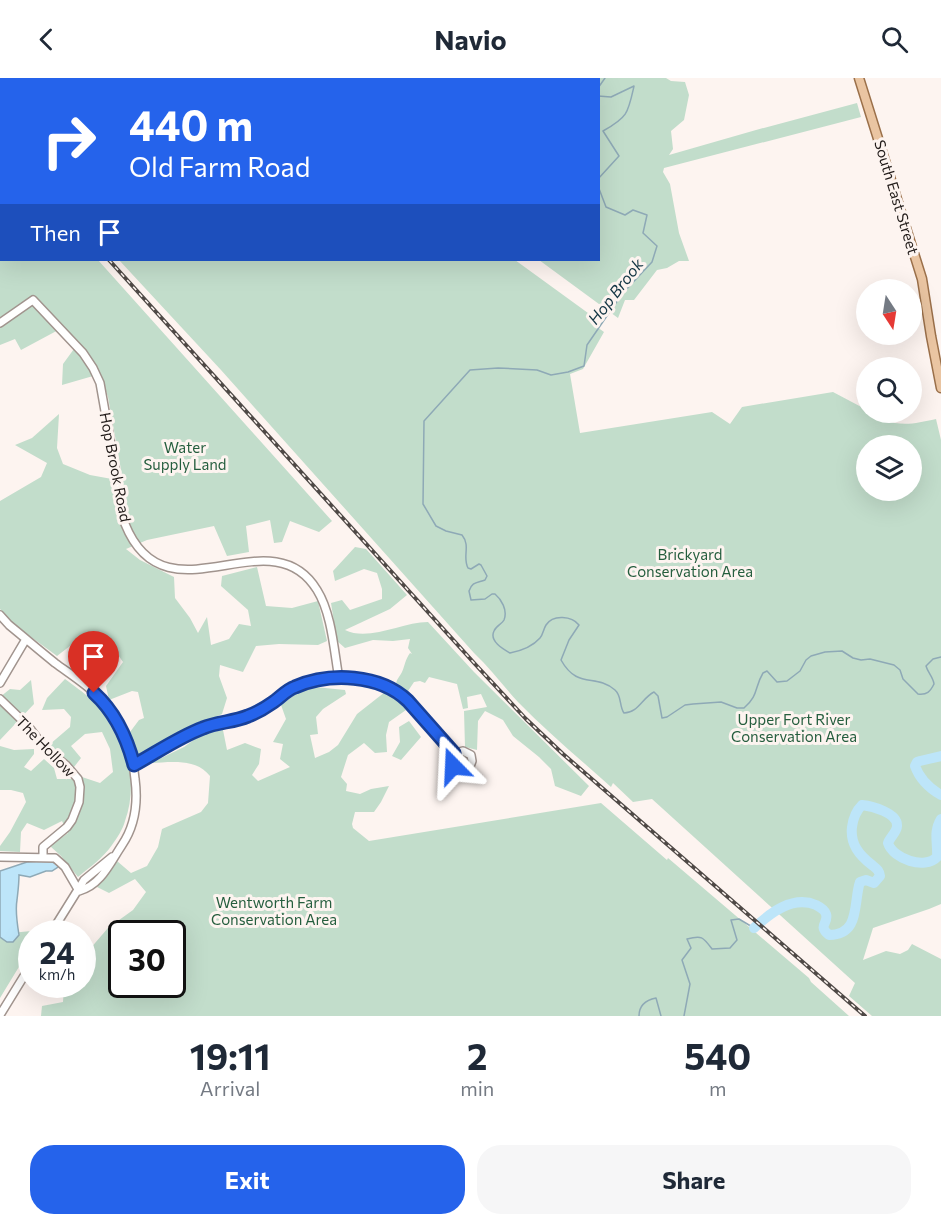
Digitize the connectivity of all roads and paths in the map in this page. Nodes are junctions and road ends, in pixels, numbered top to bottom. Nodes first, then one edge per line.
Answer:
1 (859, 78) edge
2 (0, 323) edge
3 (941, 388) edge
4 (0, 615) edge
5 (26, 639) junction
6 (339, 679) junction
7 (0, 683) edge
8 (0, 699) edge
9 (454, 753) dead end
10 (134, 765) junction
11 (0, 857) edge
12 (44, 857) junction
13 (79, 891) junction
14 (60, 920) edge
15 (18, 986) edge
16 (0, 1015) edge

1 - 3 main road, South East Street
2 - 6 street, Hop Brook Road
4 - 5 street
5 - 7 street
5 - 10 street
6 - 9 street
6 - 10 street
8 - 12 street, The Hollow
10 - 13 street
11 - 12 street
12 - 13 street
13 - 14 street
15 - 16 street

